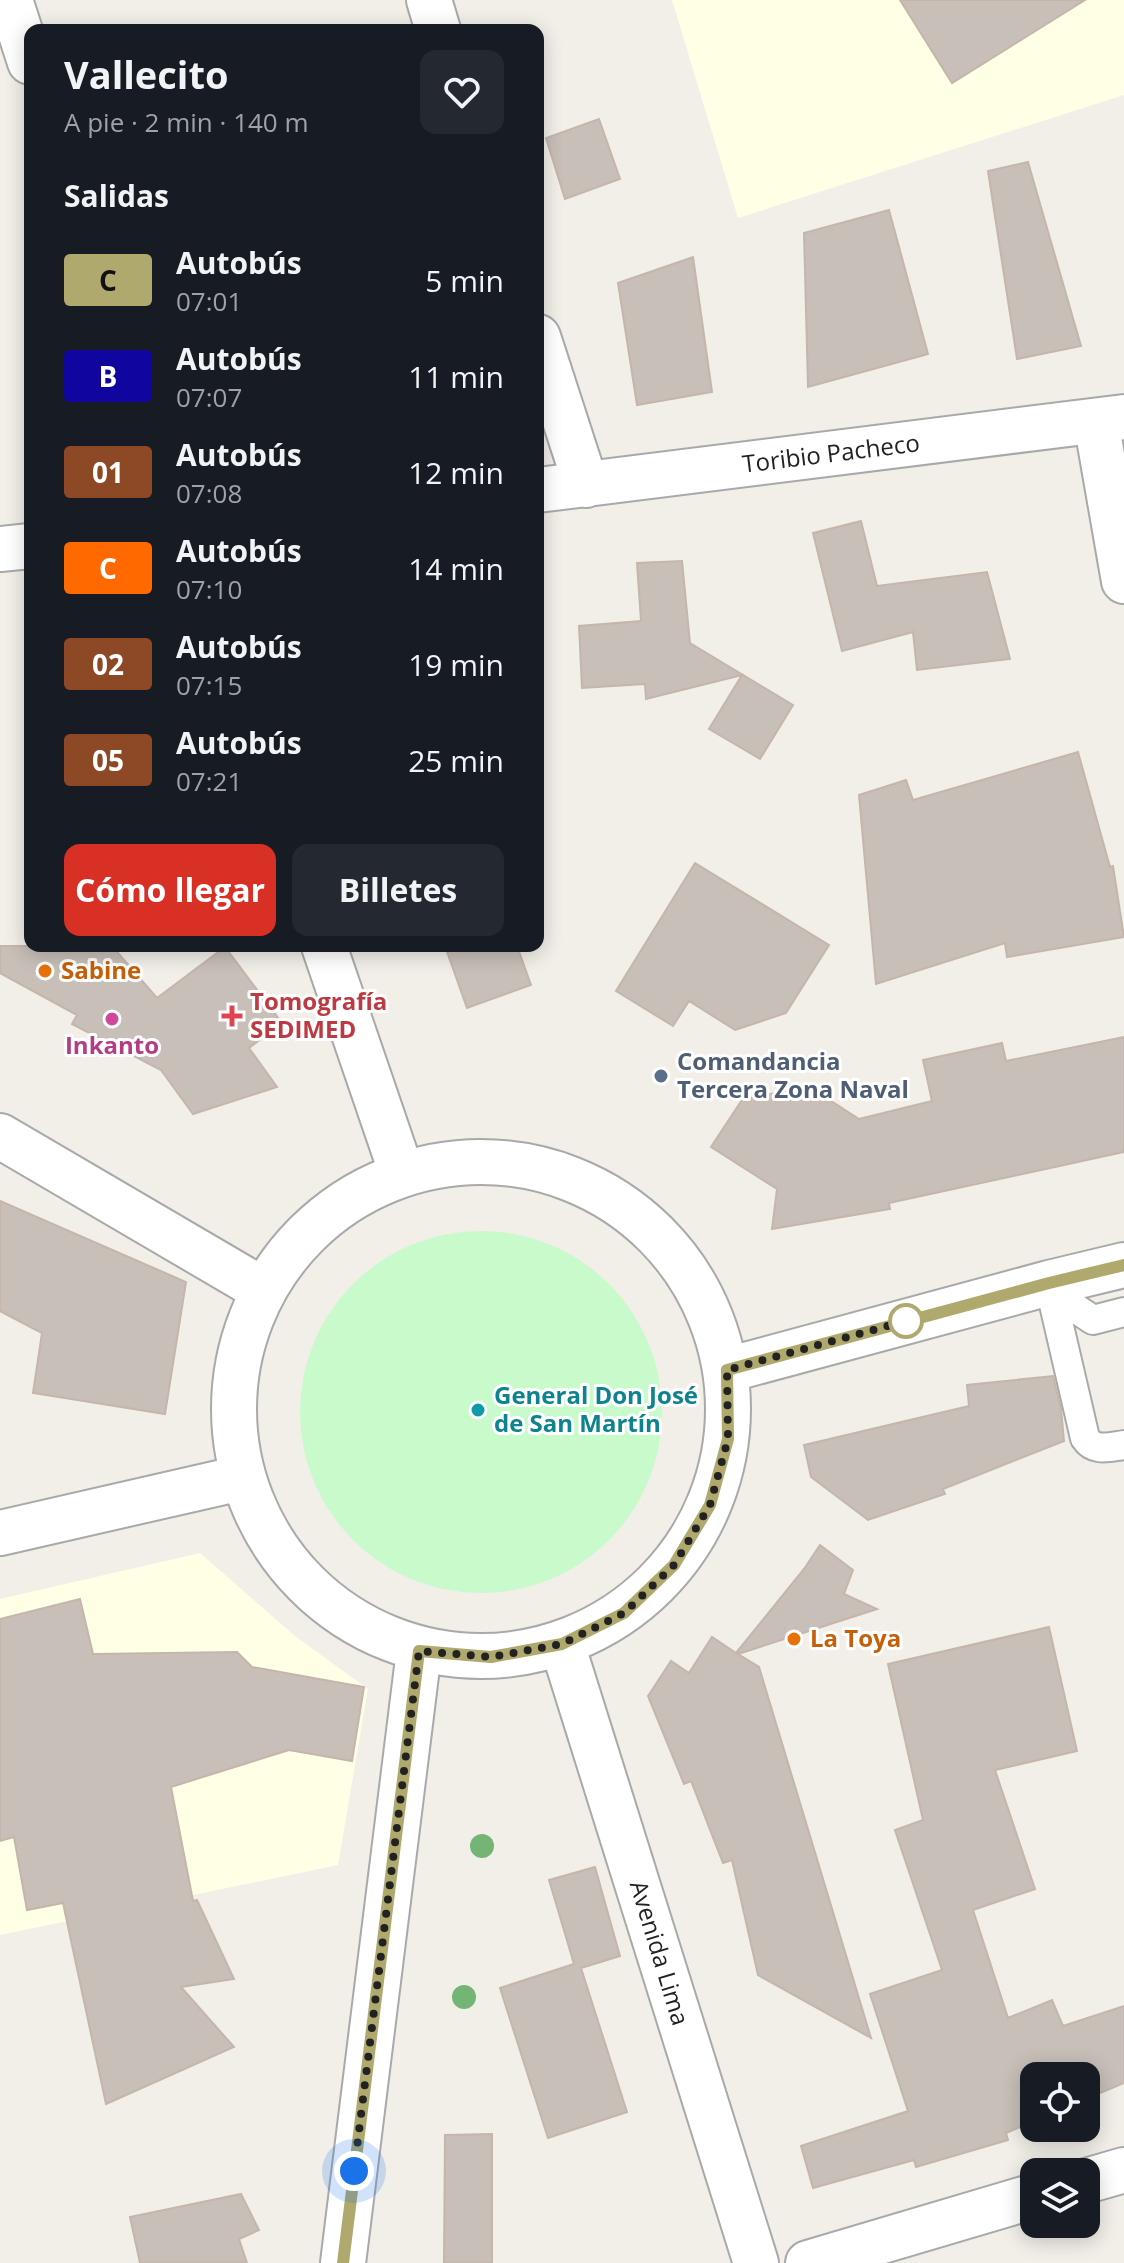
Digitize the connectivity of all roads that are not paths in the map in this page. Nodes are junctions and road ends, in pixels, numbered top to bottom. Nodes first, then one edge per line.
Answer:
1 (10, 0) edge
2 (429, 0) edge
3 (436, 24) edge
4 (24, 43) edge
5 (544, 356) edge
6 (1110, 419) edge
7 (586, 485) junction
8 (544, 489) edge
9 (24, 547) edge
10 (0, 549) edge
11 (1124, 581) edge
12 (326, 952) edge
13 (0, 1136) edge
14 (402, 1174) junction
15 (1124, 1265) edge
16 (1050, 1288) junction
17 (263, 1290) junction
18 (1124, 1312) edge
19 (727, 1370) junction
20 (1124, 1445) edge
21 (241, 1478) junction
22 (0, 1533) edge
23 (562, 1644) junction
24 (419, 1651) junction
25 (1124, 2170) edge
26 (1100, 2177) edge
27 (1020, 2200) edge
28 (343, 2263) edge
29 (756, 2263) edge
30 (808, 2263) edge

1 - 4 street
2 - 3 street
5 - 7 street
6 - 7 street, Toribio Pacheco
6 - 11 street
7 - 8 street, Toribio Pacheco
9 - 10 street
12 - 14 street
13 - 17 street
14 - 17 street
14 - 19 street
15 - 16 street
16 - 18 lane
16 - 19 street
16 - 20 lane
17 - 21 street
19 - 23 street
21 - 22 street
21 - 24 street
23 - 24 street
23 - 29 street, Avenida Lima
24 - 28 street
25 - 26 street
27 - 30 street

